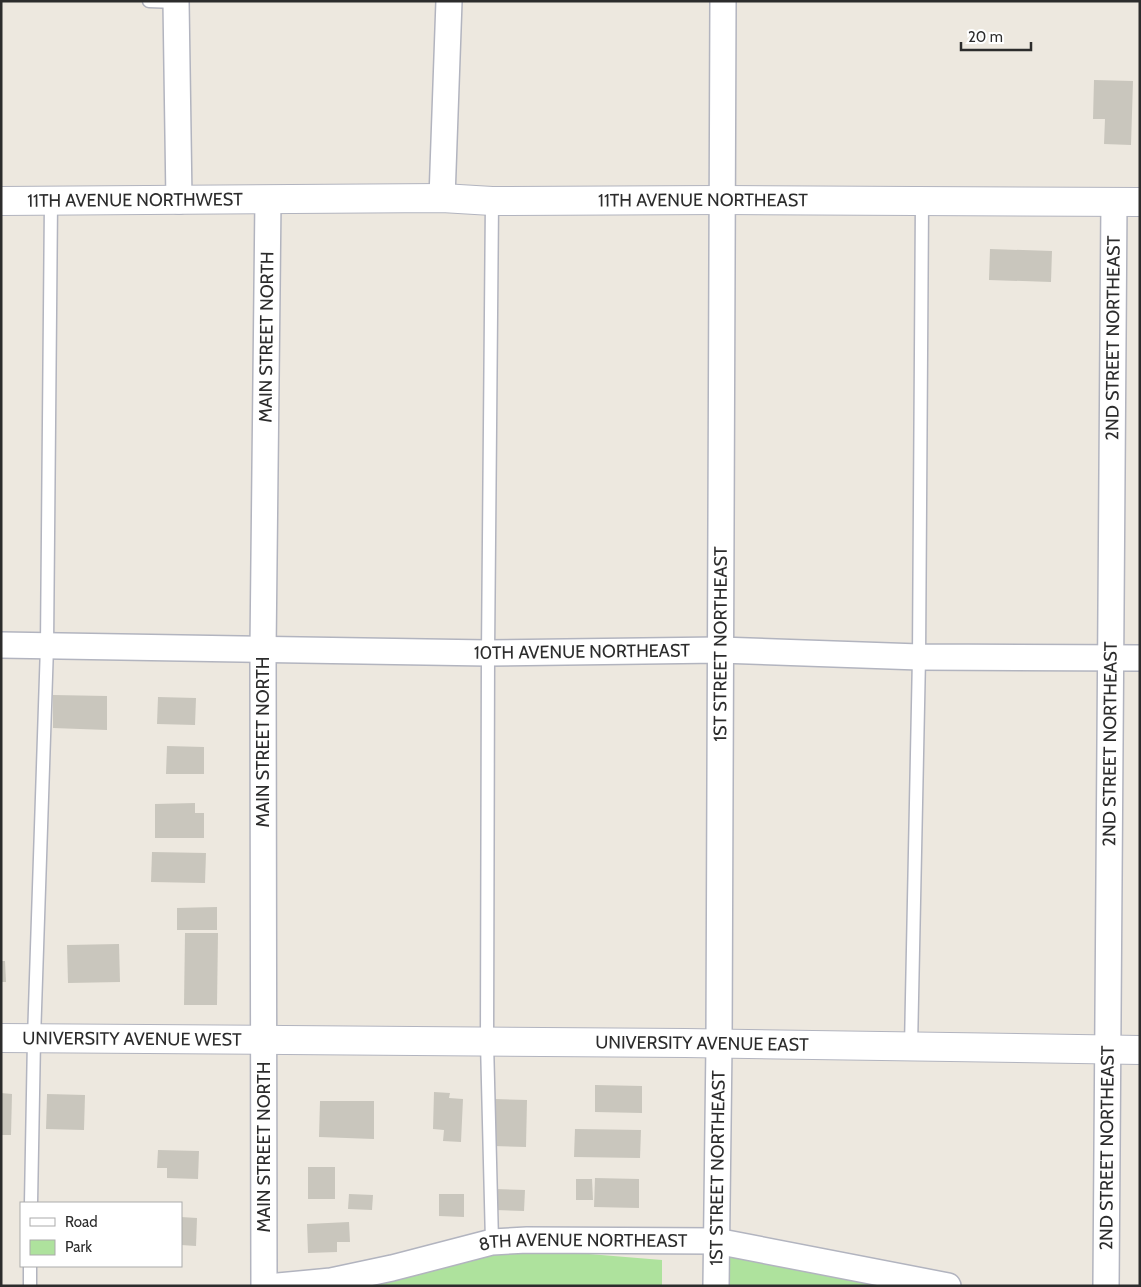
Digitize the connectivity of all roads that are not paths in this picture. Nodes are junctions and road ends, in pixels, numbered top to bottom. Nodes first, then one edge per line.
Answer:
1 (149, 1) edge
2 (176, 1) edge
3 (449, 1) edge
4 (723, 1) edge
5 (442, 198) junction
6 (268, 199) junction
7 (722, 200) junction
8 (1, 201) edge
9 (51, 201) junction
10 (179, 201) junction
11 (492, 202) junction
12 (922, 202) junction
13 (1127, 202) edge
14 (1, 645) edge
15 (47, 646) junction
16 (263, 650) junction
17 (720, 650) junction
18 (488, 653) junction
19 (919, 657) junction
20 (1110, 658) junction
21 (1140, 658) edge
22 (1, 1038) edge
23 (34, 1039) junction
24 (264, 1040) junction
25 (488, 1042) junction
26 (719, 1044) junction
27 (911, 1047) junction
28 (1108, 1050) junction
29 (1140, 1050) edge
30 (31, 1202) edge
31 (716, 1241) junction
32 (492, 1242) junction
33 (30, 1267) edge
34 (30, 1286) edge
35 (264, 1286) edge
36 (278, 1286) edge
37 (716, 1286) edge
38 (948, 1286) edge
39 (1106, 1286) edge

1 - 2 lane
2 - 10 street
3 - 5 street
4 - 7 street, 1ST STREET NORTHEAST
5 - 6 street, 11TH AVENUE NORTHEAST
5 - 11 street, 11TH AVENUE NORTHEAST
6 - 10 street, 11TH AVENUE NORTHWEST
6 - 16 street, MAIN STREET NORTH
7 - 11 street, 11TH AVENUE NORTHEAST
7 - 12 street, 11TH AVENUE NORTHEAST
7 - 17 street, 1ST STREET NORTHEAST
8 - 9 street, 11TH AVENUE NORTHWEST
9 - 10 street, 11TH AVENUE NORTHWEST
9 - 15 lane
11 - 18 lane
12 - 13 street, 11TH AVENUE NORTHEAST
12 - 19 lane
13 - 20 street, 2ND STREET NORTHEAST
14 - 15 street, 10TH AVENUE NORTHEAST
15 - 16 street, 10TH AVENUE NORTHEAST
15 - 23 lane
16 - 18 street, 10TH AVENUE NORTHEAST
16 - 24 street, MAIN STREET NORTH
17 - 18 street, 10TH AVENUE NORTHEAST
17 - 19 street, 10TH AVENUE NORTHEAST
17 - 26 street, 1ST STREET NORTHEAST
18 - 25 lane
19 - 20 street, 10TH AVENUE NORTHEAST
19 - 27 lane
20 - 21 street, 10TH AVENUE NORTHEAST
20 - 28 street, 2ND STREET NORTHEAST
22 - 23 street, UNIVERSITY AVENUE WEST
23 - 24 street, UNIVERSITY AVENUE WEST
23 - 30 lane
24 - 25 street, UNIVERSITY AVENUE EAST
24 - 35 street, MAIN STREET NORTH
25 - 26 street, UNIVERSITY AVENUE EAST
25 - 32 lane
26 - 27 street, UNIVERSITY AVENUE EAST
26 - 31 street, 1ST STREET NORTHEAST
27 - 28 street, UNIVERSITY AVENUE EAST
28 - 29 street, UNIVERSITY AVENUE EAST
28 - 39 street, 2ND STREET NORTHEAST
31 - 32 street, 8TH AVENUE NORTHEAST
31 - 37 street, 1ST STREET NORTHEAST
31 - 38 street, 8TH AVENUE NORTHEAST
32 - 36 street, 8TH AVENUE NORTHEAST
33 - 34 lane

